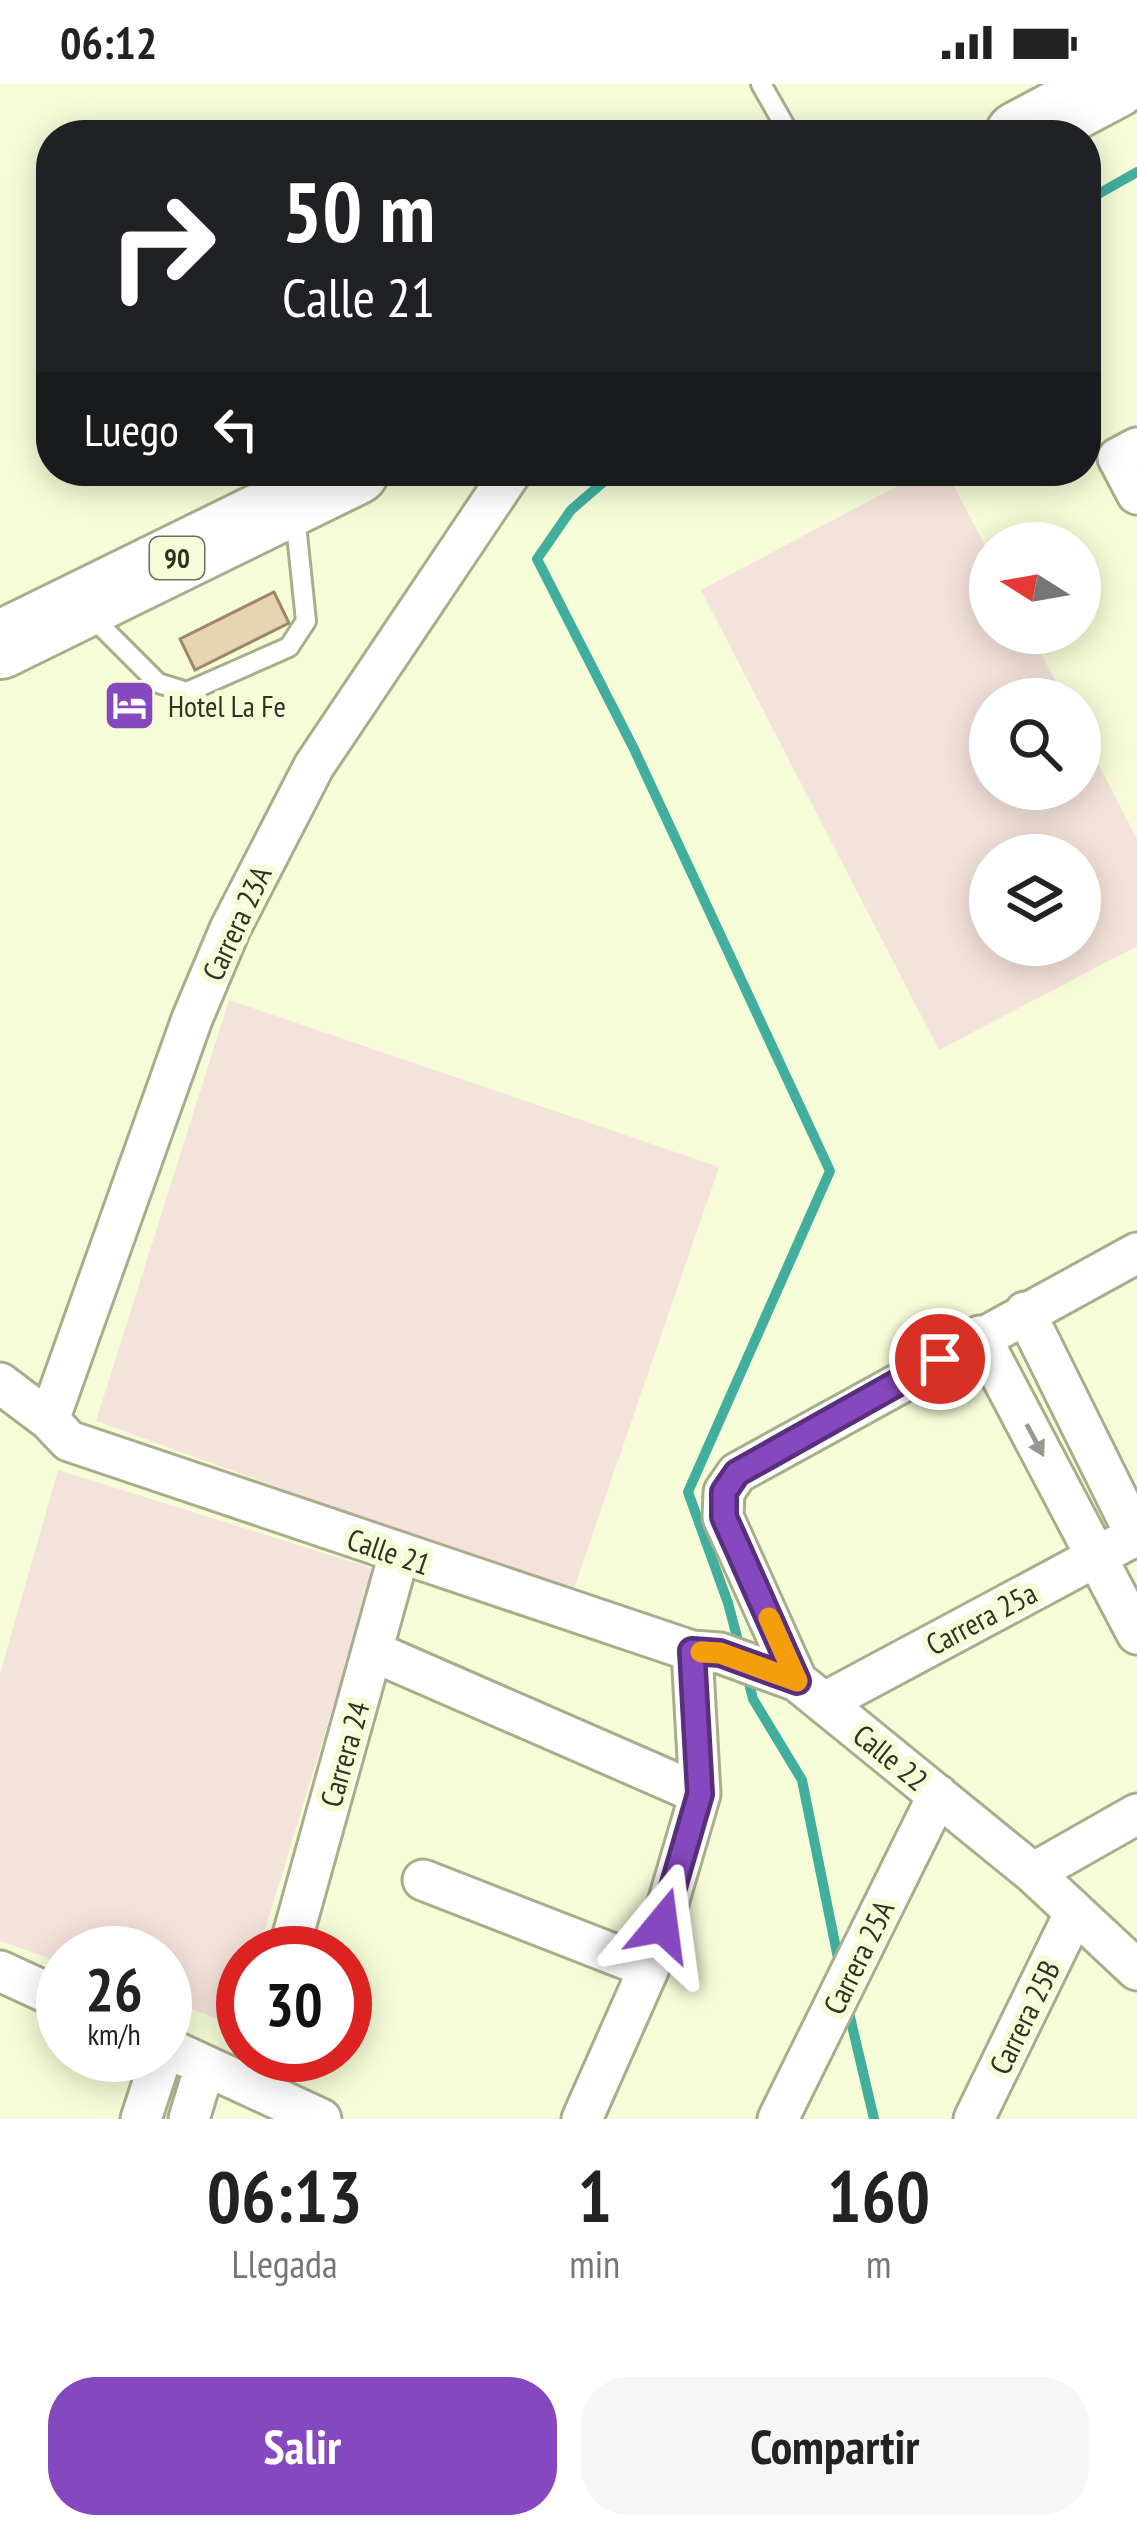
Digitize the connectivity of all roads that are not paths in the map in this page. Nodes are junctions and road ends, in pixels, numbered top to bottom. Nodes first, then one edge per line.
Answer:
1 (761, 84) edge
2 (1115, 84) edge
3 (781, 120) edge
4 (1047, 120) edge
5 (1137, 448) edge
6 (325, 486) edge
7 (502, 486) edge
8 (1137, 494) edge
9 (293, 502) junction
10 (79, 604) junction
11 (0, 645) edge
12 (1137, 1253) edge
13 (1025, 1312) junction
14 (980, 1336) junction
15 (0, 1383) edge
16 (49, 1420) junction
17 (1137, 1536) edge
18 (399, 1555) junction
19 (1095, 1556) junction
20 (1137, 1634) edge
21 (372, 1651) junction
22 (706, 1652) junction
23 (794, 1684) junction
24 (700, 1794) junction
25 (938, 1795) junction
26 (1137, 1814) edge
27 (1033, 1873) junction
28 (423, 1880) dead end
29 (1074, 1914) junction
30 (296, 1926) edge
31 (649, 1968) junction
32 (1137, 1970) edge
33 (0, 1971) edge
34 (36, 1988) edge
35 (192, 2061) edge
36 (206, 2066) junction
37 (216, 2067) edge
38 (153, 2082) edge
39 (270, 2082) edge
40 (141, 2119) edge
41 (189, 2119) edge
42 (321, 2119) edge
43 (582, 2119) edge
44 (778, 2119) edge
45 (974, 2119) edge

1 - 3 lane
2 - 4 highway
5 - 8 street
6 - 9 highway, 90
7 - 16 street, Carrera 23A
9 - 10 highway, 90
9 - 10 lane
10 - 11 highway, 90
12 - 13 street
13 - 14 street
13 - 17 street
14 -> 19 street
14 - 23 street, Calle 22
15 - 16 street, Calle 21
16 - 18 street, Calle 21
17 - 19 street, Carrera 25a
18 - 21 street, Carrera 24
18 - 22 street, Calle 21
19 - 20 street
19 - 23 street, Carrera 25a
21 - 24 street
21 - 30 street, Carrera 24
22 - 23 street, Calle 21
22 - 24 street
23 - 25 street, Calle 22
24 - 31 street
25 - 27 street, Calle 22
25 - 44 street, Carrera 25A
26 - 27 street
27 - 29 street, Calle 22
28 - 31 street
29 - 32 street, Calle 22
29 - 45 street, Carrera 25B
31 - 43 street
33 - 34 street
35 - 36 street
36 - 37 street
36 - 41 street
38 - 40 street
39 - 42 street

